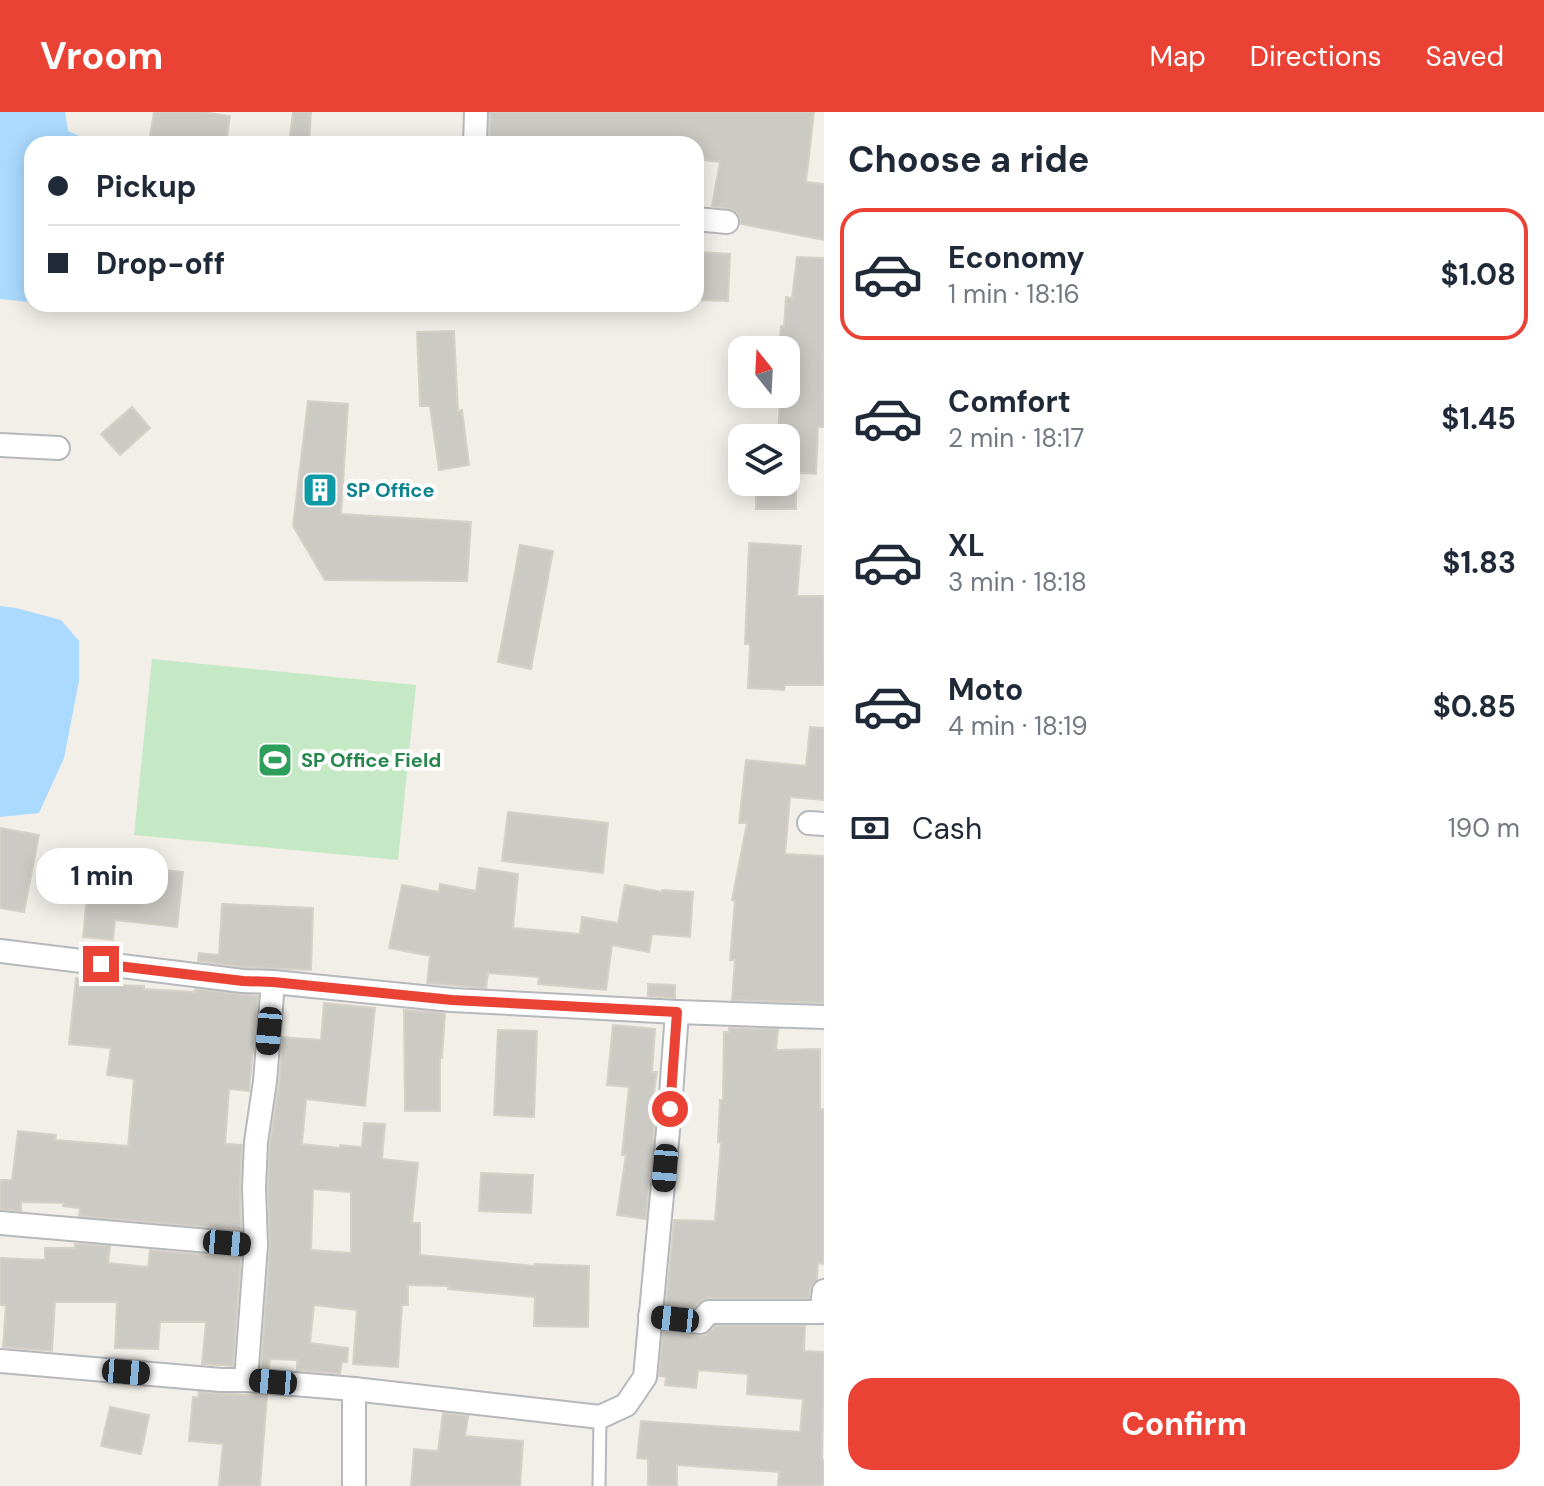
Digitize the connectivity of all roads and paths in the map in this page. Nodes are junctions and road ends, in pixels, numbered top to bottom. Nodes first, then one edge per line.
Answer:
1 (476, 112) edge
2 (475, 136) edge
3 (704, 220) edge
4 (727, 222) dead end
5 (0, 445) edge
6 (58, 448) dead end
7 (0, 951) edge
8 (273, 982) junction
9 (677, 1012) junction
10 (824, 1017) edge
11 (0, 1223) edge
12 (256, 1245) junction
13 (824, 1291) edge
14 (650, 1316) junction
15 (0, 1361) edge
16 (246, 1380) junction
17 (354, 1389) junction
18 (600, 1417) junction
19 (354, 1486) edge
20 (599, 1486) edge

1 - 2 street
3 - 4 street
5 - 6 street
7 - 8 street
8 - 9 street
8 - 12 street
9 - 10 street
9 - 14 street
11 - 12 street
12 - 16 street
13 - 14 street
14 - 18 street
15 - 16 street
16 - 17 street
17 - 18 street
17 - 19 street
18 - 20 lane

